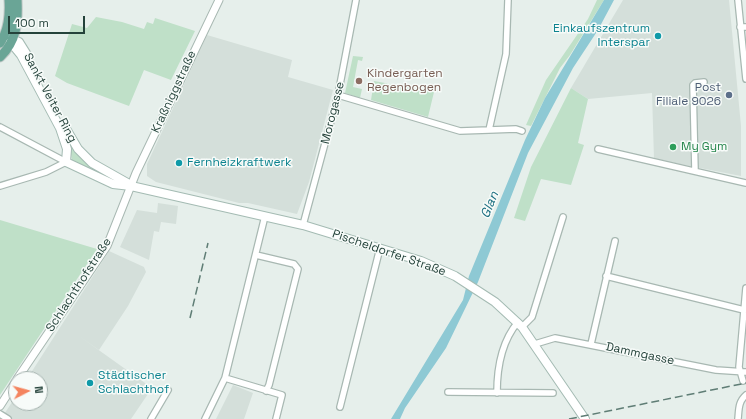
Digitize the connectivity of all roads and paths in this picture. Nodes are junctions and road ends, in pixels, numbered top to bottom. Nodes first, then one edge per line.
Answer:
1 (9, 0) edge
2 (17, 0) edge
3 (219, 0) edge
4 (356, 0) edge
5 (508, 0) edge
6 (738, 0) edge
7 (743, 27) edge
8 (8, 40) edge
9 (0, 57) edge
10 (746, 79) edge
11 (704, 82) dead end
12 (338, 95) junction
13 (0, 127) edge
14 (490, 130) junction
15 (522, 131) dead end
16 (598, 149) dead end
17 (66, 162) junction
18 (695, 171) junction
19 (120, 178) joint
20 (746, 183) edge
21 (0, 186) edge
22 (131, 186) junction
23 (265, 216) junction
24 (563, 217) dead end
25 (303, 225) junction
26 (615, 241) dead end
27 (380, 248) junction
28 (256, 255) junction
29 (606, 276) junction
30 (746, 288) edge
31 (744, 310) junction
32 (520, 324) junction
33 (535, 344) junction
34 (591, 344) junction
35 (23, 371) edge
36 (743, 372) edge
37 (225, 378) junction
38 (743, 381) dead end
39 (168, 390) dead end
40 (266, 391) junction
41 (448, 392) dead end
42 (497, 393) junction
43 (8, 394) edge
44 (553, 394) dead end
45 (746, 395) edge
46 (0, 406) edge
47 (340, 407) dead end
48 (0, 414) edge
49 (8, 419) edge
50 (151, 419) edge
51 (204, 419) edge
52 (276, 419) edge
53 (585, 419) edge
54 (738, 419) edge

1 - 8 main road
2 - 8 main road
3 - 22 street, Kraßniggstraße
4 - 12 street, Morogasse
5 - 14 street
6 - 7 street
7 - 10 street
8 - 9 main road
8 - 17 main road, Sankt Veiter Ring
8 - 19 main road, Sankt Veiter Ring
11 - 18 street
12 - 14 street
12 - 25 street, Morogasse
13 - 17 street, Pischeldorfer Straße
14 - 15 street
16 - 18 street
17 - 21 street
17 - 22 main road, Pischeldorfer Straße
18 - 20 street
19 - 22 main road, Pischeldorfer Straße
22 - 23 main road, Pischeldorfer Straße
22 - 35 street, Schlachthofstraße
23 - 25 main road, Pischeldorfer Straße
23 - 28 street
24 - 32 street
25 - 27 main road, Pischeldorfer Straße
26 - 29 street
27 - 32 main road, Pischeldorfer Straße
27 - 47 street
28 - 37 street
28 - 40 street
29 - 31 street
29 - 34 street
30 - 31 street
31 - 36 street
32 - 33 main road, Pischeldorfer Straße
32 - 42 street
33 - 34 street, Dammgasse
33 - 53 main road, Pischeldorfer Straße
34 - 36 street, Dammgasse
36 - 38 street
37 - 40 street
37 - 51 street
39 - 50 street
40 - 52 street
41 - 42 street
42 - 44 street
43 - 46 street, Schlachthofstraße
45 - 54 street
48 - 49 street

